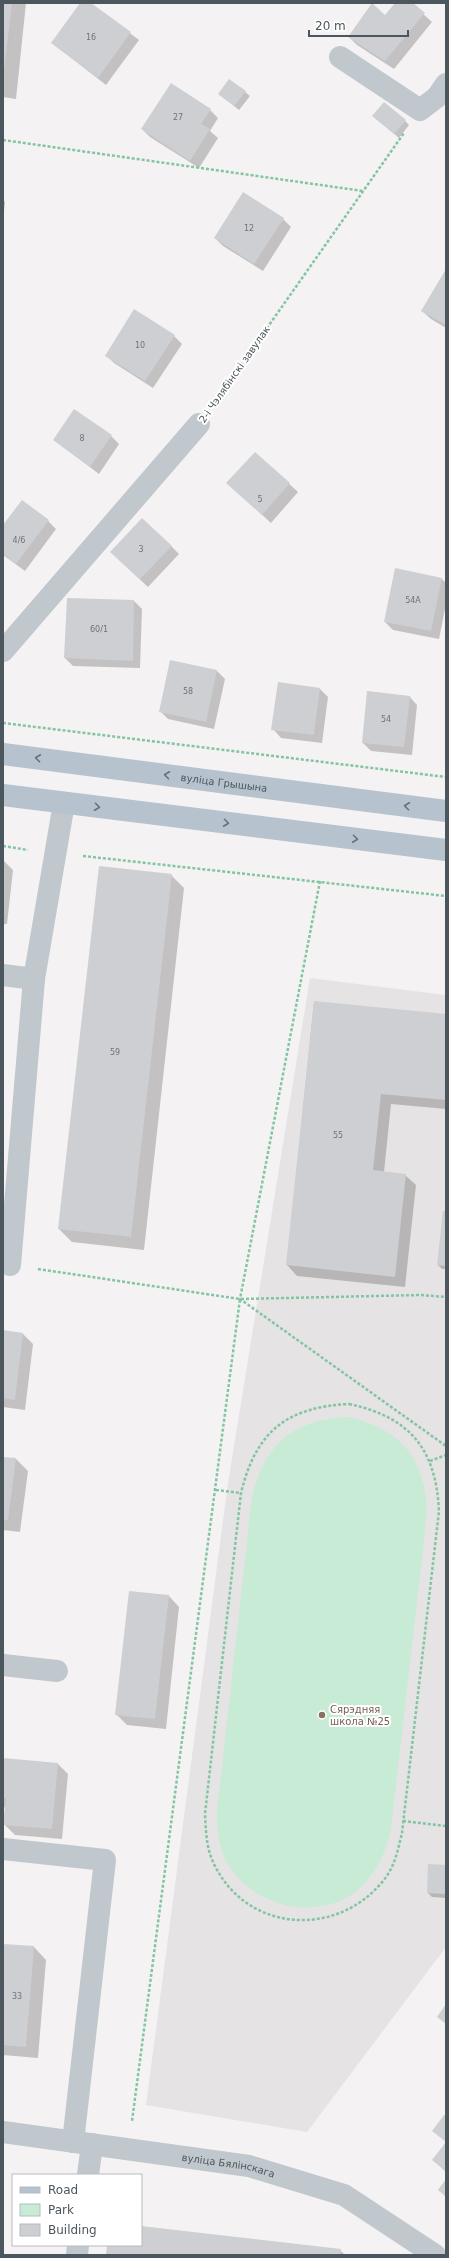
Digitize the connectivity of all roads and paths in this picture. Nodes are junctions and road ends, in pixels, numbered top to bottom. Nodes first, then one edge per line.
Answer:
1 (340, 57) dead end
2 (437, 98) edge
3 (3, 140) edge
4 (363, 191) junction
5 (199, 424) joint
6 (3, 651) edge
7 (3, 722) edge
8 (3, 754) edge
9 (446, 777) edge
10 (3, 795) edge
11 (64, 803) junction
12 (446, 811) edge
13 (3, 846) edge
14 (446, 850) edge
15 (55, 853) junction
16 (320, 881) junction
17 (446, 896) edge
18 (3, 975) edge
19 (34, 979) junction
20 (10, 1265) joint
21 (446, 1297) edge
22 (240, 1299) junction
23 (446, 1446) edge
24 (446, 1455) edge
25 (430, 1461) junction
26 (216, 1490) junction
27 (242, 1493) junction
28 (3, 1665) edge
29 (56, 1671) dead end
30 (403, 1821) junction
31 (446, 1826) edge
32 (3, 1849) edge
33 (3, 2132) edge
34 (82, 2143) junction
35 (128, 2149) junction
36 (88, 2174) edge
37 (435, 2255) edge

1 - 2 street
2 - 4 path, 2-і Чэлябінскі завулак
3 - 4 path
4 - 5 path, 2-і Чэлябінскі завулак
5 - 6 street, 2-і Чэлябінскі завулак
7 - 9 path
12 -> 8 main road, вуліца Грышына
10 - 11 main road
11 -> 14 main road
11 - 15 street
13 - 15 path
15 - 16 path
15 - 19 street
16 - 17 path
16 - 22 path
18 - 19 street
19 - 20 street
20 - 22 path
21 - 22 path
22 - 23 path
22 - 26 path
24 - 25 path
25 - 27 path
25 - 30 path
26 - 27 path
26 - 35 path
27 - 30 path
28 - 29 street
30 - 31 path
32 - 34 street
33 - 34 street, вуліца Бялінскага
34 - 35 street, вуліца Бялінскага
34 - 36 street
35 - 37 street, вуліца Бялінскага

